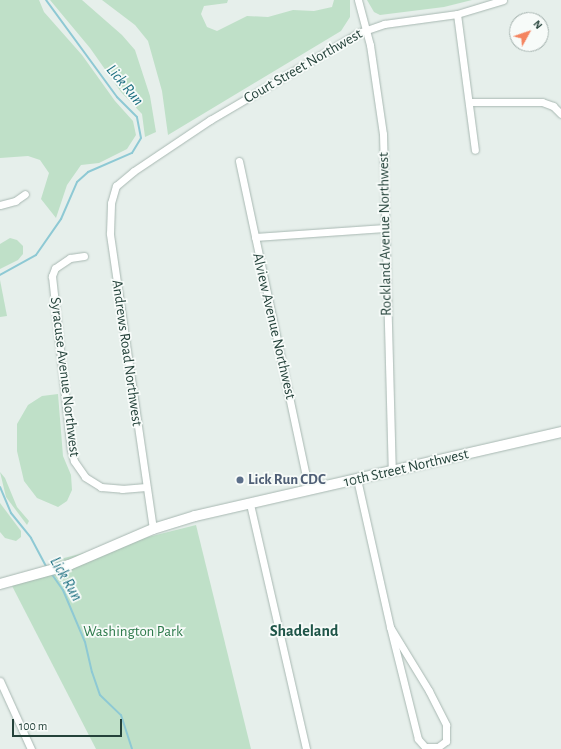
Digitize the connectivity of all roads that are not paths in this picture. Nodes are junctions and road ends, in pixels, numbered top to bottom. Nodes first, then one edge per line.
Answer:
1 (358, 0) edge
2 (504, 0) edge
3 (457, 14) junction
4 (366, 29) junction
5 (469, 102) junction
6 (561, 114) edge
7 (476, 150) dead end
8 (239, 161) dead end
9 (122, 179) joint
10 (25, 194) dead end
11 (0, 205) edge
12 (385, 228) junction
13 (254, 237) junction
14 (84, 256) dead end
15 (561, 432) edge
16 (392, 471) junction
17 (357, 479) junction
18 (146, 487) junction
19 (309, 490) junction
20 (250, 504) junction
21 (153, 529) junction
22 (2, 583) edge
23 (390, 627) junction
24 (0, 681) edge
25 (31, 749) edge
26 (306, 749) edge

1 - 4 street, Rockland Avenue Northwest
2 - 3 street, Court Street Northwest
3 - 4 street, Court Street Northwest
3 - 5 street
4 - 9 street, Court Street Northwest
4 - 12 street, Rockland Avenue Northwest
5 - 6 street
5 - 7 street
8 - 13 street, Alview Avenue Northwest
9 - 18 street, Andrews Road Northwest
10 - 11 street
12 - 13 street
12 - 16 street, Rockland Avenue Northwest
13 - 19 street, Alview Avenue Northwest
14 - 18 street, Syracuse Avenue Northwest
15 - 16 main road, 10th Street Northwest
16 - 17 main road, 10th Street Northwest
17 - 19 main road, 10th Street Northwest
17 - 23 street
18 - 21 street, Andrews Road Northwest
19 - 20 main road, 10th Street Northwest
20 - 21 main road, 10th Street Northwest
20 - 26 street
21 - 22 main road, 10th Street Northwest
23 - 23 street
24 - 25 street

